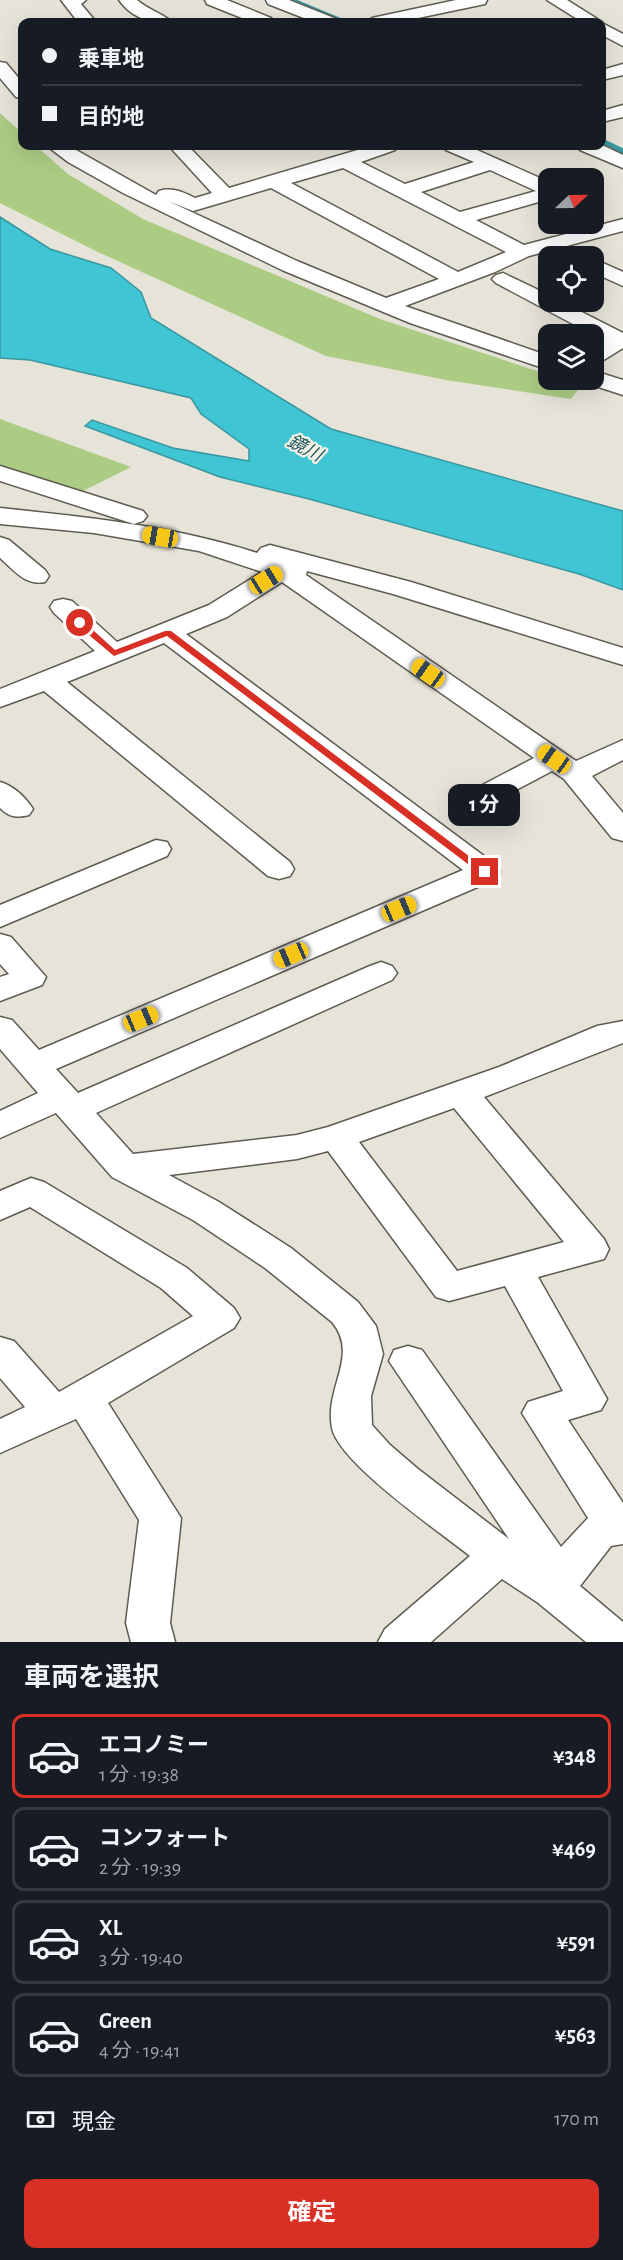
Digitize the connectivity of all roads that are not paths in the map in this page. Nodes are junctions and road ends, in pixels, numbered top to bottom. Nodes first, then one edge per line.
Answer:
1 (78, 0) edge
2 (151, 0) edge
3 (213, 0) edge
4 (273, 0) edge
5 (479, 0) edge
6 (555, 0) edge
7 (130, 2) edge
8 (381, 4) dead end
9 (406, 16) junction
10 (84, 18) edge
11 (152, 18) edge
12 (256, 18) edge
13 (318, 18) edge
14 (397, 18) edge
15 (586, 18) edge
16 (606, 30) edge
17 (623, 40) edge
18 (0, 67) edge
19 (623, 69) edge
20 (606, 74) edge
21 (13, 101) edge
22 (623, 111) edge
23 (606, 116) edge
24 (64, 150) edge
25 (94, 150) edge
26 (182, 150) edge
27 (462, 150) edge
28 (596, 150) edge
29 (365, 151) edge
30 (623, 162) edge
31 (492, 163) junction
32 (274, 182) junction
33 (538, 186) edge
34 (404, 191) junction
35 (136, 193) junction
36 (538, 194) edge
37 (225, 195) junction
38 (175, 196) junction
39 (604, 215) edge
40 (459, 219) junction
41 (623, 224) edge
42 (554, 245) joint
43 (522, 252) junction
44 (604, 270) edge
45 (456, 279) junction
46 (503, 279) dead end
47 (623, 280) edge
48 (387, 305) junction
49 (621, 340) edge
50 (604, 350) edge
51 (538, 359) edge
52 (604, 381) edge
53 (623, 388) edge
54 (0, 473) edge
55 (0, 516) edge
56 (99, 516) junction
57 (0, 545) edge
58 (282, 570) junction
59 (36, 576) dead end
60 (402, 588) junction
61 (63, 607) dead end
62 (168, 633) junction
63 (114, 654) junction
64 (623, 657) edge
65 (48, 680) junction
66 (0, 699) edge
67 (623, 749) edge
68 (564, 766) junction
69 (497, 808) dead end
70 (623, 832) edge
71 (156, 849) dead end
72 (279, 869) dead end
73 (0, 917) edge
74 (0, 945) edge
75 (381, 972) dead end
76 (0, 990) edge
77 (0, 1028) edge
78 (623, 1032) edge
79 (34, 1065) junction
80 (461, 1094) junction
81 (66, 1103) junction
82 (0, 1126) edge
83 (336, 1137) junction
84 (125, 1168) junction
85 (0, 1207) edge
86 (515, 1270) junction
87 (0, 1352) edge
88 (408, 1361) dead end
89 (69, 1406) junction
90 (0, 1437) edge
91 (620, 1528) edge
92 (500, 1556) junction
93 (556, 1584) junction
94 (153, 1642) edge
95 (400, 1642) edge
96 (614, 1642) edge

1 - 10 street
2 - 7 street
3 - 12 street
4 - 13 street
5 - 9 street
6 - 15 street
7 - 11 street
8 - 9 street
9 - 14 street
16 - 17 street
18 - 21 street
19 - 20 street
22 - 23 street
24 - 35 street
25 - 38 street
26 - 37 street
27 - 31 street
28 - 30 street
29 - 32 street
29 - 34 street
31 - 33 street
31 - 34 street
32 - 37 street
32 - 45 street
34 - 40 street
35 - 38 street
35 - 48 street
36 - 40 street
37 - 38 street
39 - 41 street
40 - 43 street
41 - 42 street
42 - 43 street
43 - 45 street
44 - 47 street
45 - 48 street
46 - 49 street
48 - 51 street
49 - 50 street
52 - 53 street
54 - 56 street
55 - 56 street
56 - 58 street
56 - 60 street
57 - 59 street
58 - 60 street
58 - 62 street
58 - 68 street
60 - 64 street
61 - 63 street
62 - 63 street
62 - 79 street
63 - 65 street
65 - 66 street
65 - 72 street
67 - 68 street
68 - 69 street
68 - 70 street
71 - 73 street
74 - 76 street
75 - 81 street
77 - 79 street
78 - 80 street
79 - 81 street
80 - 83 street
80 - 86 street
81 - 82 street
81 - 84 street
83 - 84 street
83 - 86 street
84 - 92 street
85 - 89 street
86 - 91 street
87 - 89 street
88 - 93 street
89 - 90 street
89 - 94 street
91 - 93 street
92 - 93 street
92 - 95 street
93 - 96 street

